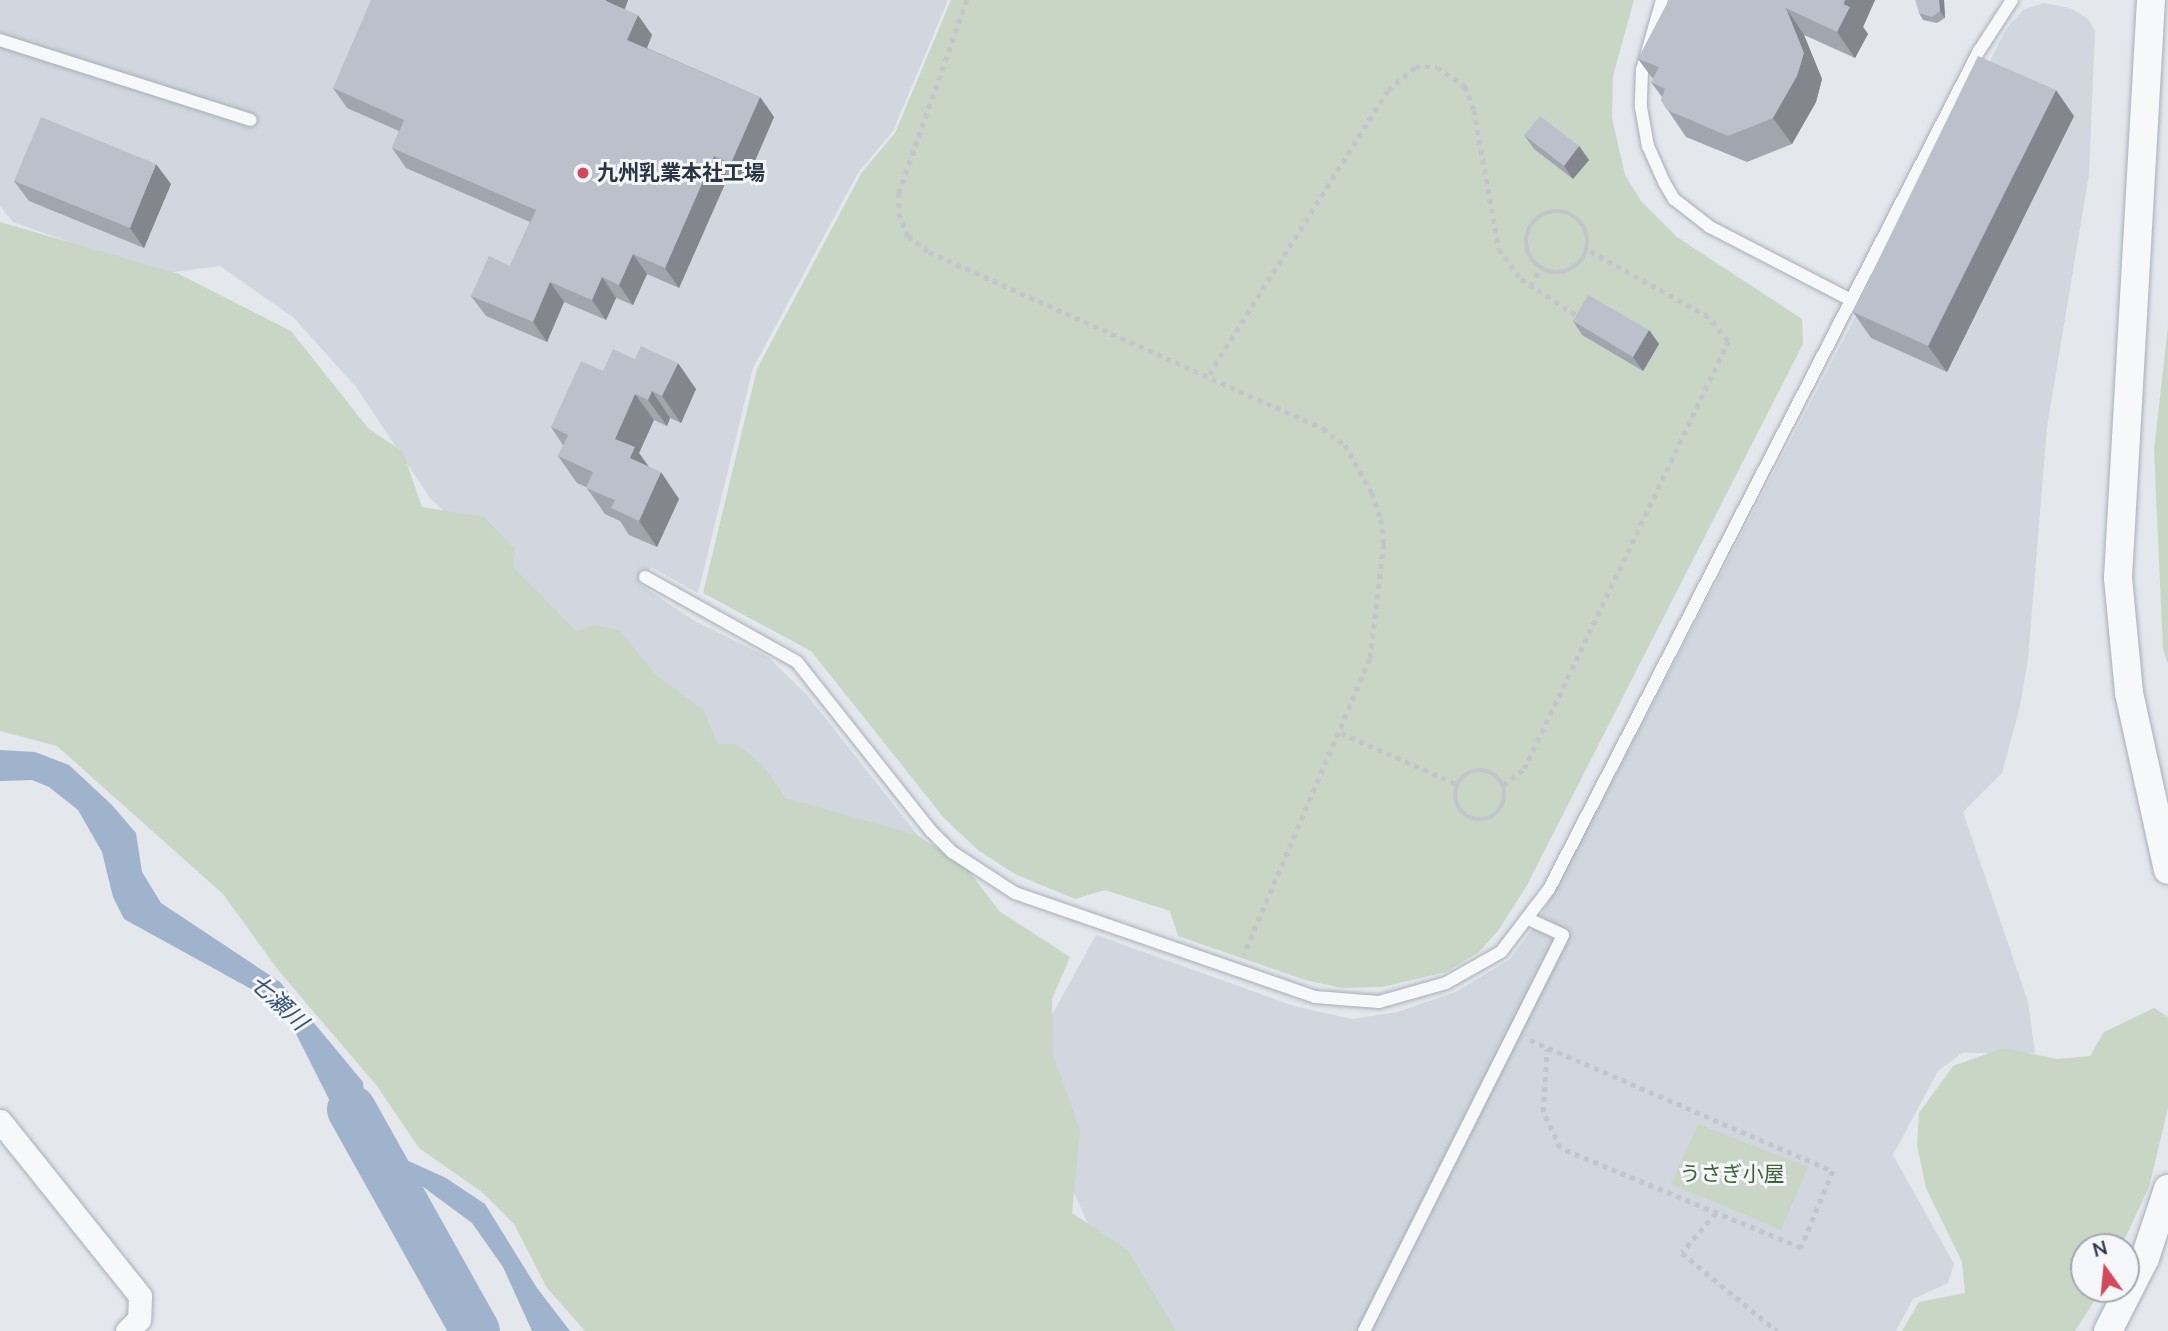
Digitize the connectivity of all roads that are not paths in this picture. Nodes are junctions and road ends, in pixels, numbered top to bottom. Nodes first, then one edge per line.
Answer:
1 (1662, 0) edge
2 (2151, 0) edge
3 (2008, 1) edge
4 (0, 40) edge
5 (251, 120) dead end
6 (1851, 300) junction
7 (645, 577) dead end
8 (2168, 870) edge
9 (1529, 919) junction
10 (0, 1121) edge
11 (2168, 1189) edge
12 (127, 1331) edge
13 (1364, 1331) edge
14 (2108, 1331) edge

1 - 6 lane
2 - 8 street
3 - 6 lane
4 - 5 lane
6 - 9 lane
7 - 9 lane
9 - 13 lane
10 - 12 street
11 - 14 street

